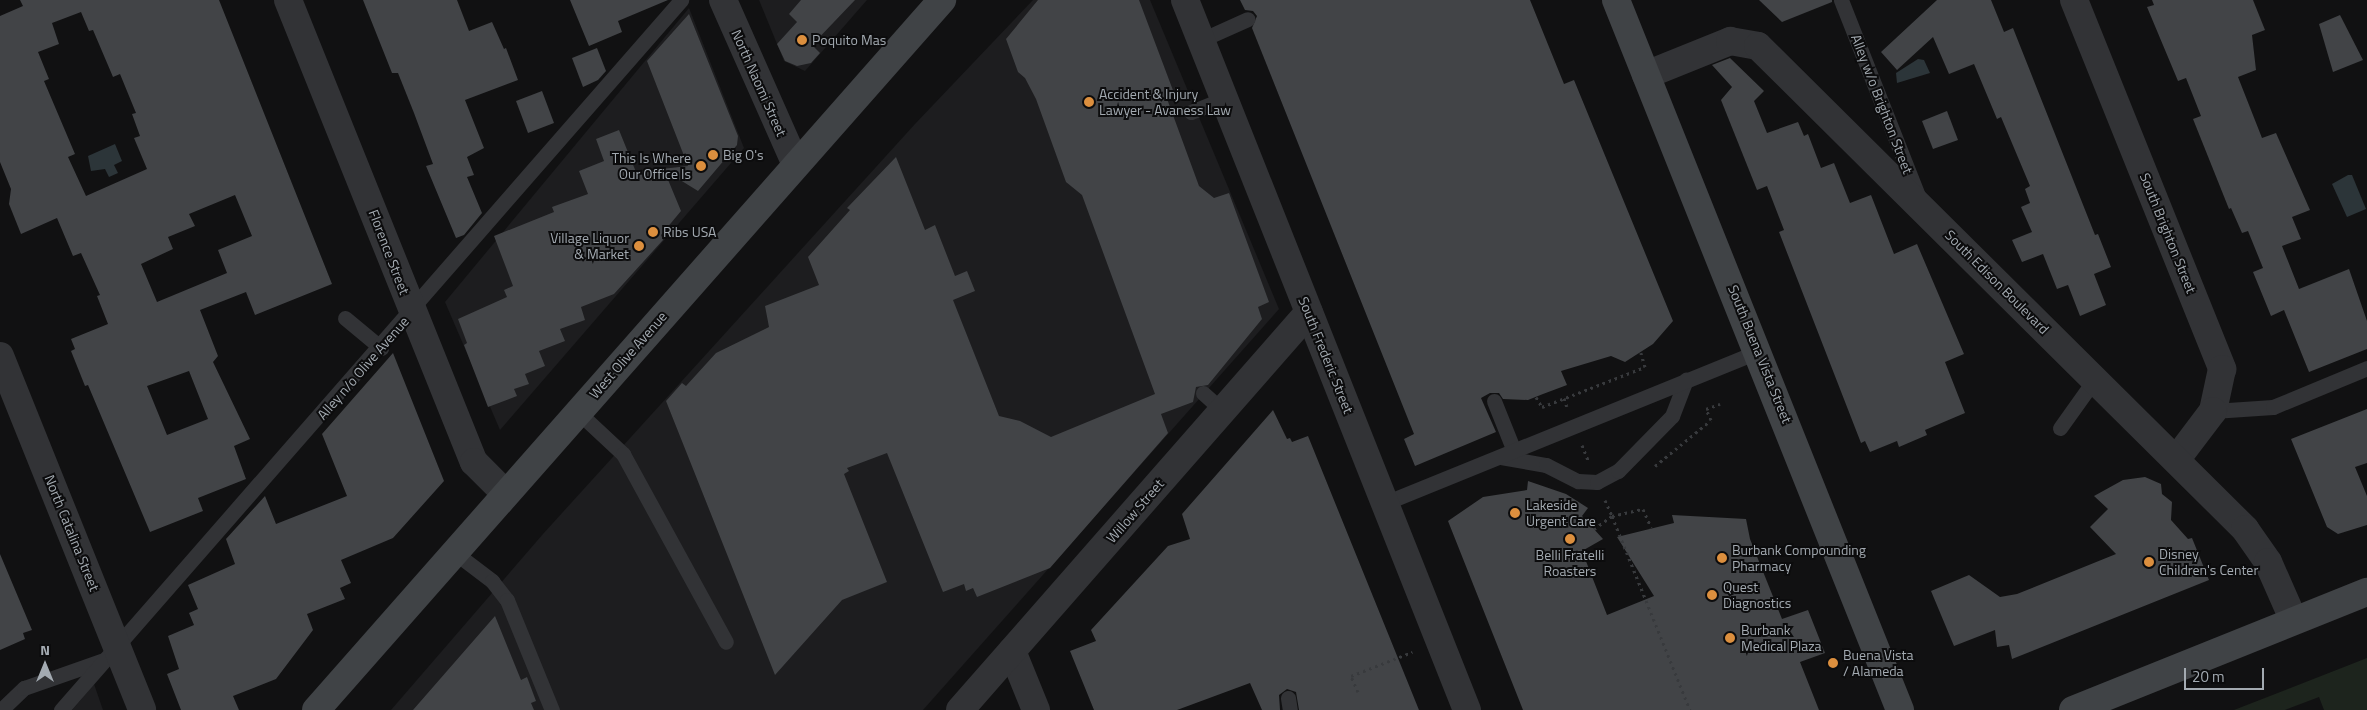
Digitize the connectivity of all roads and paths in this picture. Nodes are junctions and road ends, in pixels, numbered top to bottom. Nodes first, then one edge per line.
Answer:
1 (288, 0) edge
2 (681, 0) edge
3 (723, 0) edge
4 (942, 0) edge
5 (1185, 0) edge
6 (1616, 0) edge
7 (1841, 0) edge
8 (2074, 0) edge
9 (1248, 19) dead end
10 (1201, 40) junction
11 (1646, 75) junction
12 (1224, 99) junction
13 (1191, 112) dead end
14 (796, 165) junction
15 (1924, 209) junction
16 (412, 312) junction
17 (1309, 312) junction
18 (344, 318) dead end
19 (380, 348) junction
20 (1759, 351) junction
21 (1641, 353) dead end
22 (0, 356) edge
23 (2367, 368) edge
24 (2095, 379) junction
25 (1686, 380) junction
26 (1536, 397) dead end
27 (1494, 401) dead end
28 (2213, 411) junction
29 (578, 412) junction
30 (2060, 428) dead end
31 (1514, 450) junction
32 (1499, 456) junction
33 (2176, 460) junction
34 (506, 494) junction
35 (1384, 503) junction
36 (1594, 529) dead end
37 (454, 552) junction
38 (2367, 592) edge
39 (2294, 621) junction
40 (726, 642) dead end
41 (1012, 651) junction
42 (1412, 652) dead end
43 (111, 653) junction
44 (1358, 692) dead end
45 (1, 710) edge
46 (61, 710) edge
47 (142, 710) edge
48 (316, 710) edge
49 (552, 710) edge
50 (960, 710) edge
51 (1036, 710) edge
52 (1467, 710) edge
53 (1690, 710) edge
54 (1900, 710) edge
55 (2073, 710) edge

1 - 16 street, Florence Street
2 - 16 lane, Alley n/o Olive Avenue
3 - 14 street, North Naomi Street
4 - 14 main road, West Olive Avenue
5 - 10 street, South Frederic Street
6 - 11 main road, South Buena Vista Street
7 - 15 lane, Alley w/o Brighton Street
8 - 28 street, South Brighton Street
9 - 10 lane
10 - 12 street, South Frederic Street
11 - 15 street, South Edison Boulevard
11 - 20 main road, South Buena Vista Street
12 - 13 lane
12 - 17 street, South Frederic Street
14 - 29 main road, West Olive Avenue
15 - 24 street, South Edison Boulevard
16 - 19 lane, Alley n/o Olive Avenue
16 - 34 street, Florence Street
17 - 35 street, South Frederic Street
17 - 41 street, Willow Street
18 - 19 lane
19 - 43 lane, Alley n/o Olive Avenue
20 - 25 lane
20 - 54 main road, South Buena Vista Street
21 - 26 path
22 - 43 street, North Catalina Street
23 - 28 lane
24 - 30 lane
24 - 33 street, South Edison Boulevard
25 - 31 lane
25 - 32 lane
27 - 31 lane
28 - 33 street, South Brighton Street
29 - 34 main road, West Olive Avenue
29 - 40 lane
31 - 32 lane
32 - 35 lane
33 - 39 street, South Edison Boulevard
34 - 37 main road, West Olive Avenue
35 - 52 street, South Frederic Street
36 - 53 path
37 - 48 main road, West Olive Avenue
37 - 49 lane
38 - 39 main road
39 - 55 main road
41 - 50 street, Willow Street
41 - 51 street
42 - 44 path
43 - 45 lane
43 - 46 lane, Alley n/o Olive Avenue
43 - 47 street, North Catalina Street

